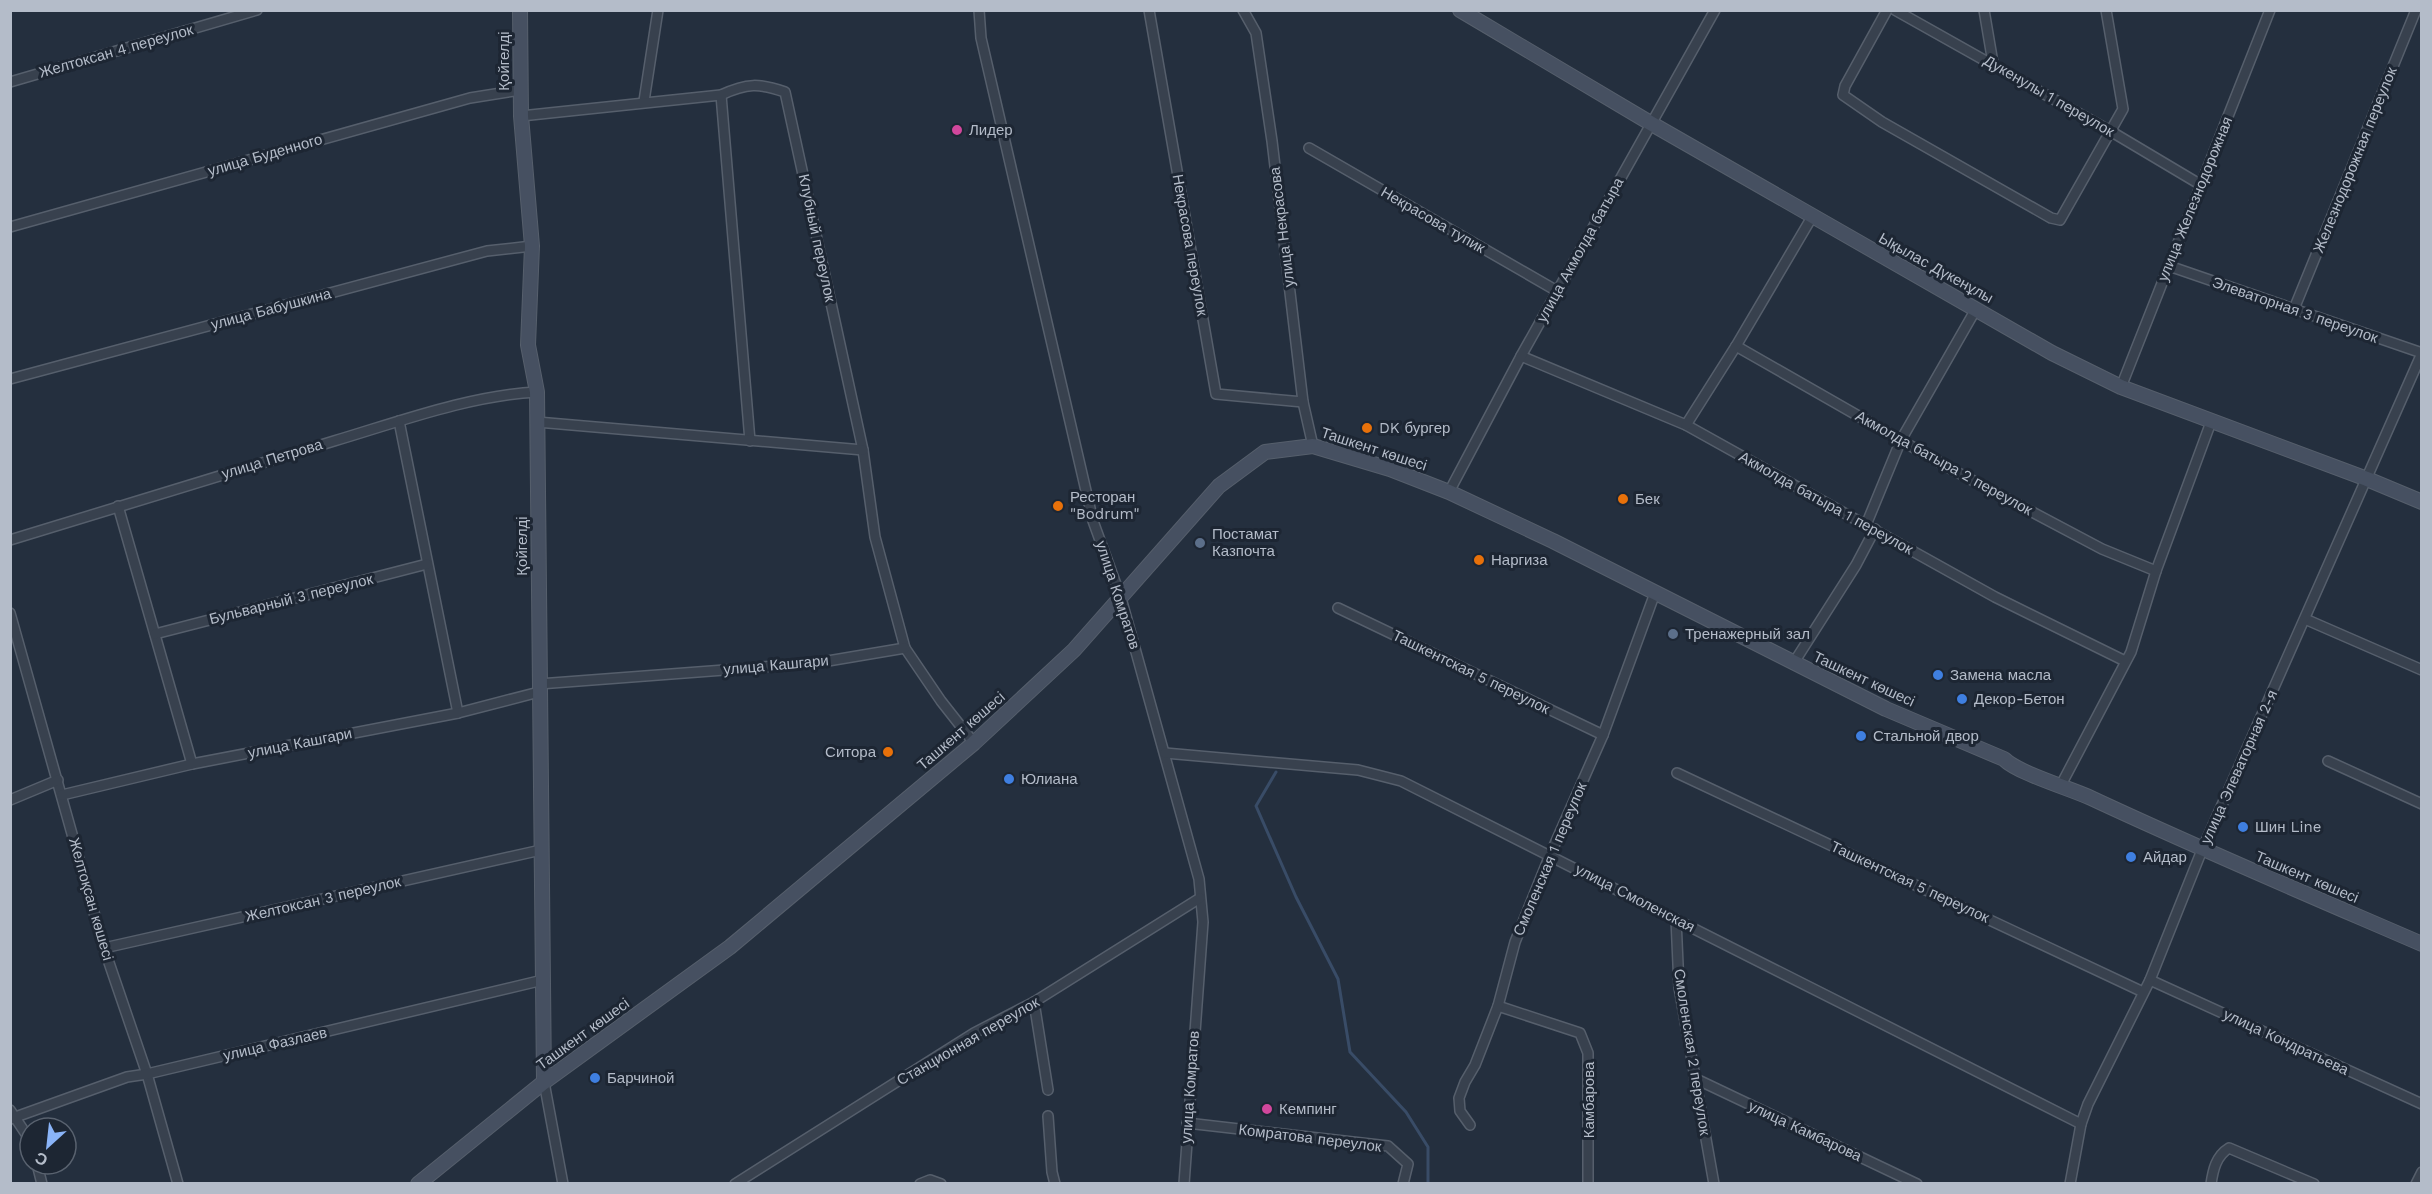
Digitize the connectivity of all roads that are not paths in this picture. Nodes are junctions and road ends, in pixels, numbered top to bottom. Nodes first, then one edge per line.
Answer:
1 (257, 10) edge
2 (520, 10) edge
3 (658, 10) edge
4 (978, 10) edge
5 (1149, 10) edge
6 (1243, 10) edge
7 (1460, 10) edge
8 (1714, 10) edge
9 (1887, 10) edge
10 (1895, 10) edge
11 (1984, 10) edge
12 (2106, 10) edge
13 (2270, 10) edge
14 (2416, 10) edge
15 (1993, 63) junction
16 (10, 82) edge
17 (520, 90) junction
18 (721, 95) junction
19 (644, 101) junction
20 (521, 116) junction
21 (1652, 124) junction
22 (2112, 132) junction
23 (1309, 148) dead end
24 (2201, 186) junction
25 (1812, 217) junction
26 (10, 227) edge
27 (532, 246) junction
28 (2169, 266) junction
29 (1557, 291) junction
30 (1976, 309) junction
31 (2294, 309) junction
32 (1736, 346) junction
33 (2421, 353) edge
34 (1521, 356) junction
35 (10, 379) edge
36 (2121, 387) junction
37 (537, 392) junction
38 (1303, 402) junction
39 (399, 422) junction
40 (537, 422) junction
41 (2211, 422) junction
42 (1686, 425) junction
43 (750, 441) junction
44 (1901, 441) junction
45 (1313, 446) junction
46 (863, 450) junction
47 (2367, 479) junction
48 (1449, 492) junction
49 (2421, 502) edge
50 (118, 506) junction
51 (1870, 527) junction
52 (10, 540) edge
53 (427, 564) junction
54 (2156, 572) junction
55 (1655, 593) junction
56 (1121, 598) junction
57 (1338, 608) dead end
58 (10, 613) edge
59 (2305, 619) junction
60 (155, 634) junction
61 (905, 648) junction
62 (2125, 661) junction
63 (1793, 664) junction
64 (2421, 670) edge
65 (539, 688) junction
66 (458, 713) junction
67 (1604, 735) junction
68 (974, 743) junction
69 (1165, 753) junction
70 (2328, 761) dead end
71 (192, 764) junction
72 (1677, 773) dead end
73 (58, 780) junction
74 (2061, 785) junction
75 (62, 795) junction
76 (10, 800) edge
77 (2421, 804) edge
78 (541, 850) junction
79 (2202, 850) junction
80 (1550, 855) junction
81 (1200, 897) junction
82 (1676, 919) junction
83 (2421, 944) edge
84 (104, 948) junction
85 (543, 980) junction
86 (2150, 980) junction
87 (2143, 992) junction
88 (1034, 1002) junction
89 (1497, 1006) junction
90 (147, 1074) junction
91 (1694, 1078) junction
92 (544, 1082) junction
93 (1048, 1090) dead end
94 (2421, 1104) edge
95 (12, 1115) edge
96 (1048, 1116) dead end
97 (1186, 1123) junction
98 (2081, 1124) junction
99 (1470, 1125) dead end
100 (2421, 1172) edge
101 (736, 1183) edge
102 (178, 1184) edge
103 (418, 1184) edge
104 (563, 1184) edge
105 (920, 1184) edge
106 (940, 1184) edge
107 (1055, 1184) edge
108 (1184, 1184) edge
109 (1403, 1184) edge
110 (1588, 1184) edge
111 (1714, 1184) edge
112 (1917, 1184) edge
113 (2070, 1184) edge
114 (2211, 1184) edge
115 (2314, 1184) edge
116 (2416, 1184) edge

1 - 16 street, Желтоксан 4 переулок
2 - 17 main road, Қойгелді
3 - 19 street
4 - 56 street, улица Комратов
5 - 38 street, Некрасова переулок
6 - 38 street, улица Некрасова
7 - 21 main road, Ықылас Дүкенұлы
8 - 21 street, улица Акмолда батыра
9 - 22 street
10 - 15 street, Дукенулы 1 переулок
11 - 15 street
12 - 22 street
13 - 24 street, улица Железнодорожная
14 - 31 street, Железнодорожная переулок
15 - 22 street, Дукенулы 1 переулок
17 - 20 main road, Қойгелді
17 - 26 street, улица Буденного
18 - 19 street, Клубный переулок
18 - 43 street
18 - 46 street, Клубный переулок
19 - 20 street, Клубный переулок
20 - 27 main road, Қойгелді
21 - 25 main road, Ықылас Дүкенұлы
21 - 29 street, улица Акмолда батыра
22 - 24 street, Дукенулы 1 переулок
23 - 29 street, Некрасова тупик
24 - 28 street, улица Железнодорожная
25 - 30 main road, Ықылас Дүкенұлы
25 - 32 street
27 - 35 street, улица Бабушкина
27 - 37 main road, Қойгелді
28 - 31 street, Элеваторная 3 переулок
28 - 36 street, улица Железнодорожная
29 - 34 street, улица Акмолда батыра
30 - 36 main road, Ықылас Дүкенұлы
30 - 44 street
31 - 33 street, Элеваторная 3 переулок
32 - 42 street
32 - 44 street, Акмолда батыра 2 переулок
33 - 47 street, улица Элеваторная 2-я
34 - 42 street, Акмолда батыра 1 переулок
34 - 48 street, улица Акмолда батыра
36 - 41 main road, Ықылас Дүкенұлы
37 - 39 street, улица Петрова
37 - 40 main road, Қойгелді
38 - 45 street, улица Некрасова
39 - 50 street, улица Петрова
39 - 53 street
40 - 43 street
40 - 65 main road, Қойгелді
41 - 47 main road, Ықылас Дүкенұлы
41 - 54 street
42 - 51 street, Акмолда батыра 1 переулок
43 - 46 street
44 - 51 street
44 - 54 street, Акмолда батыра 2 переулок
45 - 48 main road, Ташкент көшесі
45 - 56 main road, Ташкент көшесі
46 - 61 street, Клубный переулок
47 - 49 main road, Ықылас Дүкенұлы
47 - 59 street, улица Элеваторная 2-я
48 - 55 main road, Ташкент көшесі
50 - 52 street, улица Петрова
50 - 60 street
51 - 62 street, Акмолда батыра 1 переулок
51 - 63 street
53 - 60 street, Бульварный 3 переулок
53 - 66 street
54 - 62 street
55 - 63 main road, Ташкент көшесі
55 - 67 street, Смоленская 1 переулок
56 - 68 main road, Ташкент көшесі
56 - 69 street, улица Комратов
57 - 67 street, Ташкентская 5 переулок
58 - 73 street, Желтоқсан көшесі
59 - 64 street
59 - 79 street, улица Элеваторная 2-я
60 - 71 street
61 - 65 street, улица Кашгари
61 - 68 street, Клубный переулок
62 - 74 street
63 - 74 main road, Ташкент көшесі
65 - 66 street, улица Кашгари
65 - 78 main road, Қойгелді
66 - 71 street, улица Кашгари
67 - 80 street, Смоленская 1 переулок
68 - 92 main road, Ташкент көшесі
69 - 80 street, улица Смоленская
69 - 81 street, улица Комратов
70 - 77 street
71 - 75 street, улица Кашгари
72 - 87 street, Ташкентская 5 переулок
73 - 75 street, Желтоқсан көшесі
73 - 76 street
74 - 79 main road, Ташкент көшесі
75 - 84 street, Желтоқсан көшесі
78 - 84 street, Желтоксан 3 переулок
78 - 85 main road, Қойгелді
79 - 83 main road, Ташкент көшесі
79 - 86 street, улица Элеваторная 2-я
80 - 82 street, улица Смоленская
80 - 89 street, Смоленская 1 переулок
81 - 88 street, Станционная переулок
81 - 97 street, улица Комратов
82 - 91 street, Смоленская 2 переулок
82 - 98 street, улица Смоленская
84 - 90 street, Желтоқсан көшесі
85 - 90 street, улица Фазлаев
85 - 92 main road, Қойгелді
86 - 87 street, улица Элеваторная 2-я
86 - 94 street, улица Кондратьева
87 - 98 street, улица Элеваторная 2-я
88 - 93 street
88 - 101 street, Станционная переулок
89 - 99 street, Смоленская 1 переулок
89 - 110 street, Камбарова
90 - 95 street, улица Фазлаев
90 - 102 street, Желтоқсан көшесі
91 - 111 street, Смоленская 2 переулок
91 - 112 street, улица Камбарова
92 - 103 main road, Ташкент көшесі
92 - 104 street
96 - 107 street
97 - 108 street, улица Комратов
97 - 109 street, Комратова переулок
98 - 113 street, улица Элеваторная 2-я
100 - 116 street
105 - 106 street
114 - 115 street

